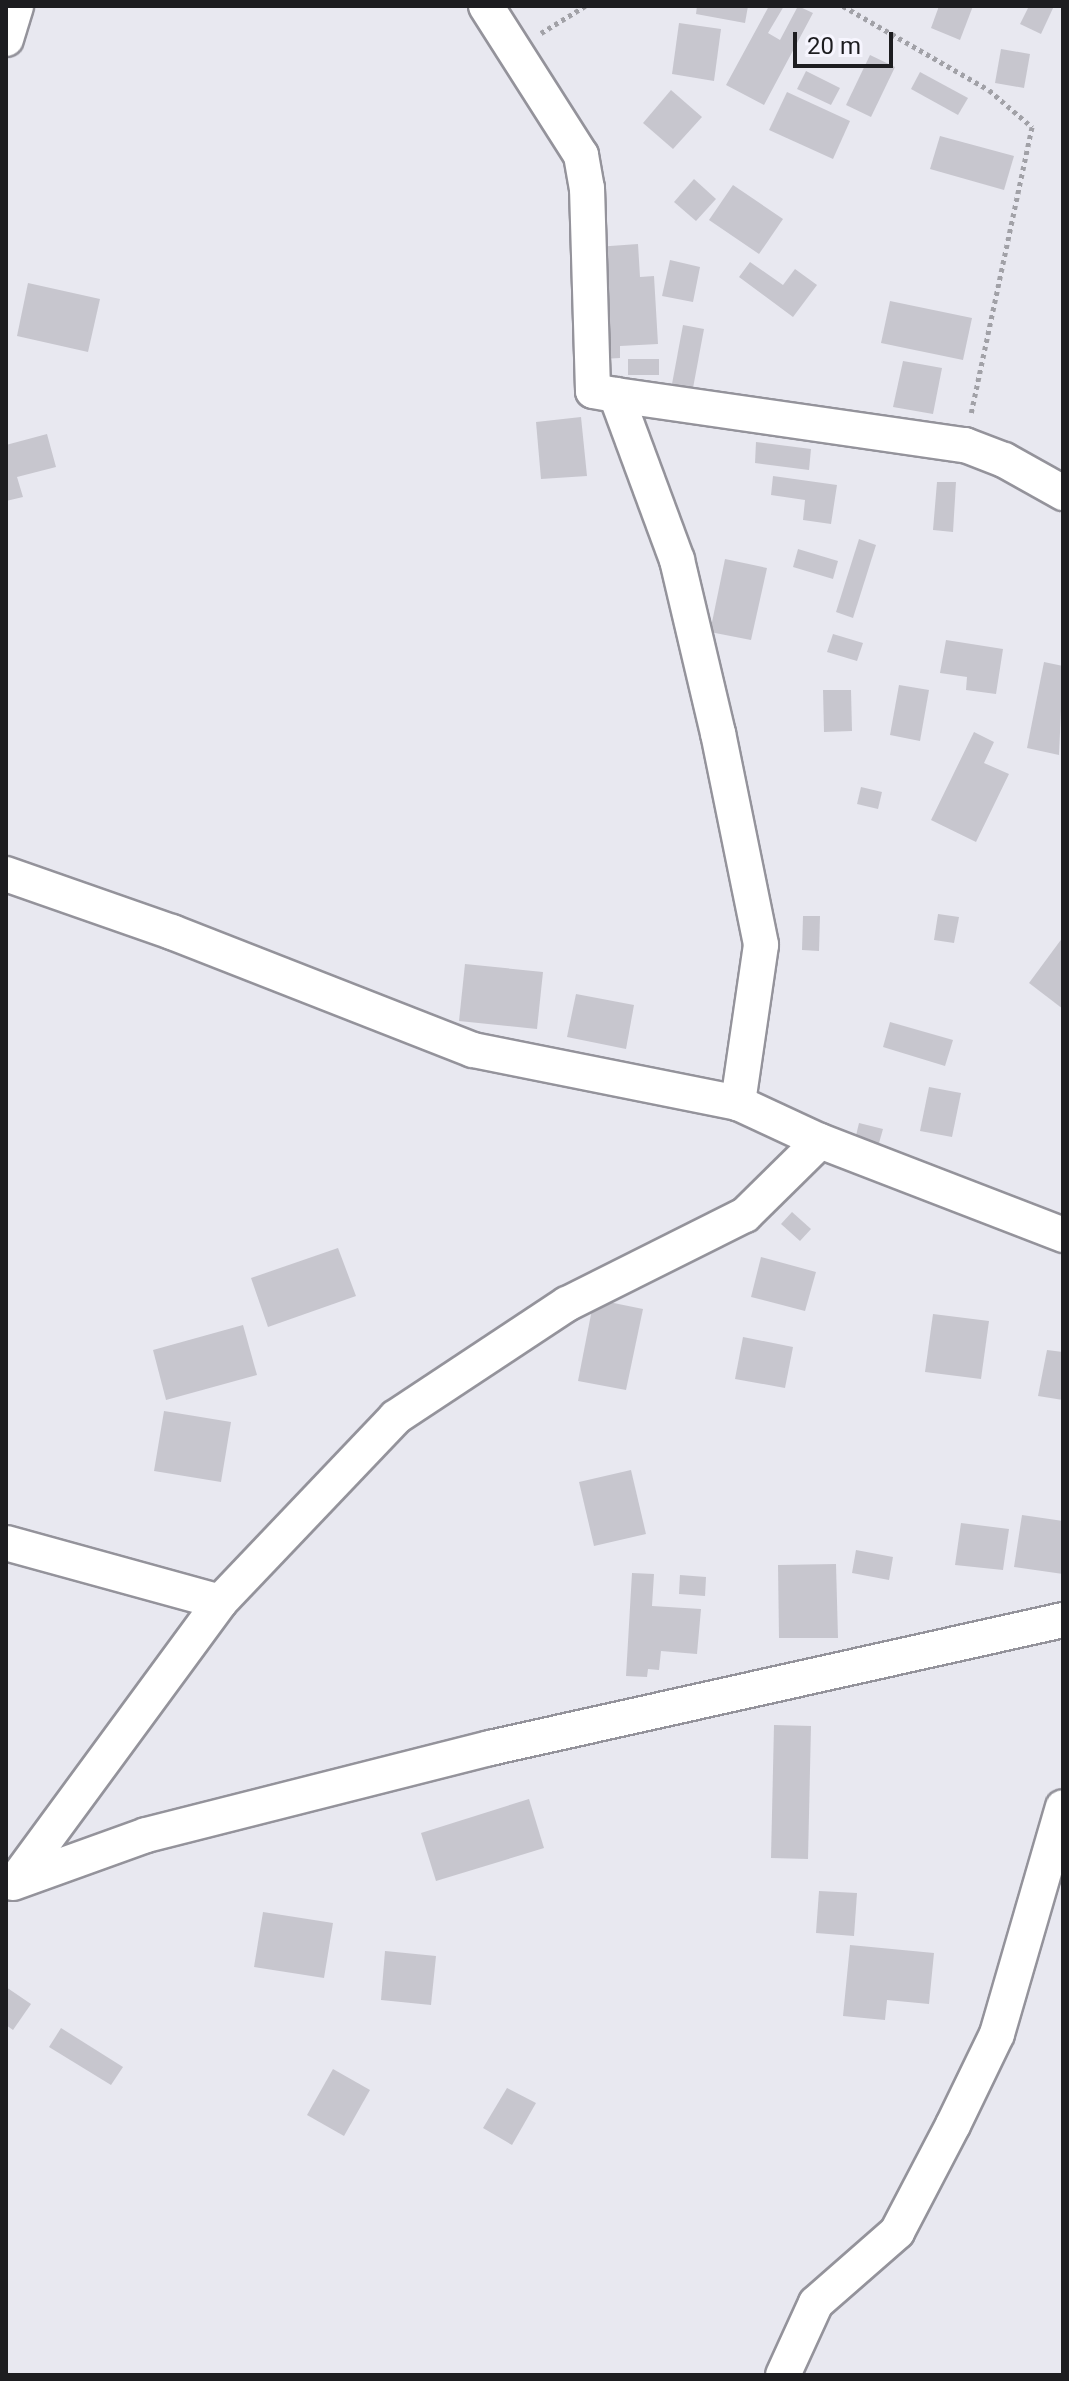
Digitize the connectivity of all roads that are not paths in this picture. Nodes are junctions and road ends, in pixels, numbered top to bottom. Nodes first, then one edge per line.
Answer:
1 (16, 6) edge
2 (486, 6) edge
3 (6, 39) edge
4 (616, 395) junction
5 (1063, 493) edge
6 (6, 874) edge
7 (738, 1103) junction
8 (820, 1141) junction
9 (1063, 1235) edge
10 (6, 1543) edge
11 (220, 1602) junction
12 (1063, 1620) edge
13 (1063, 1807) edge
14 (11, 1884) edge
15 (783, 2375) edge

1 - 3 street
2 - 4 street
4 - 5 street
4 - 7 street
6 - 7 street
7 - 8 street
8 - 9 street
8 - 11 street
10 - 11 street
11 - 14 street
12 - 14 street
13 - 15 street

